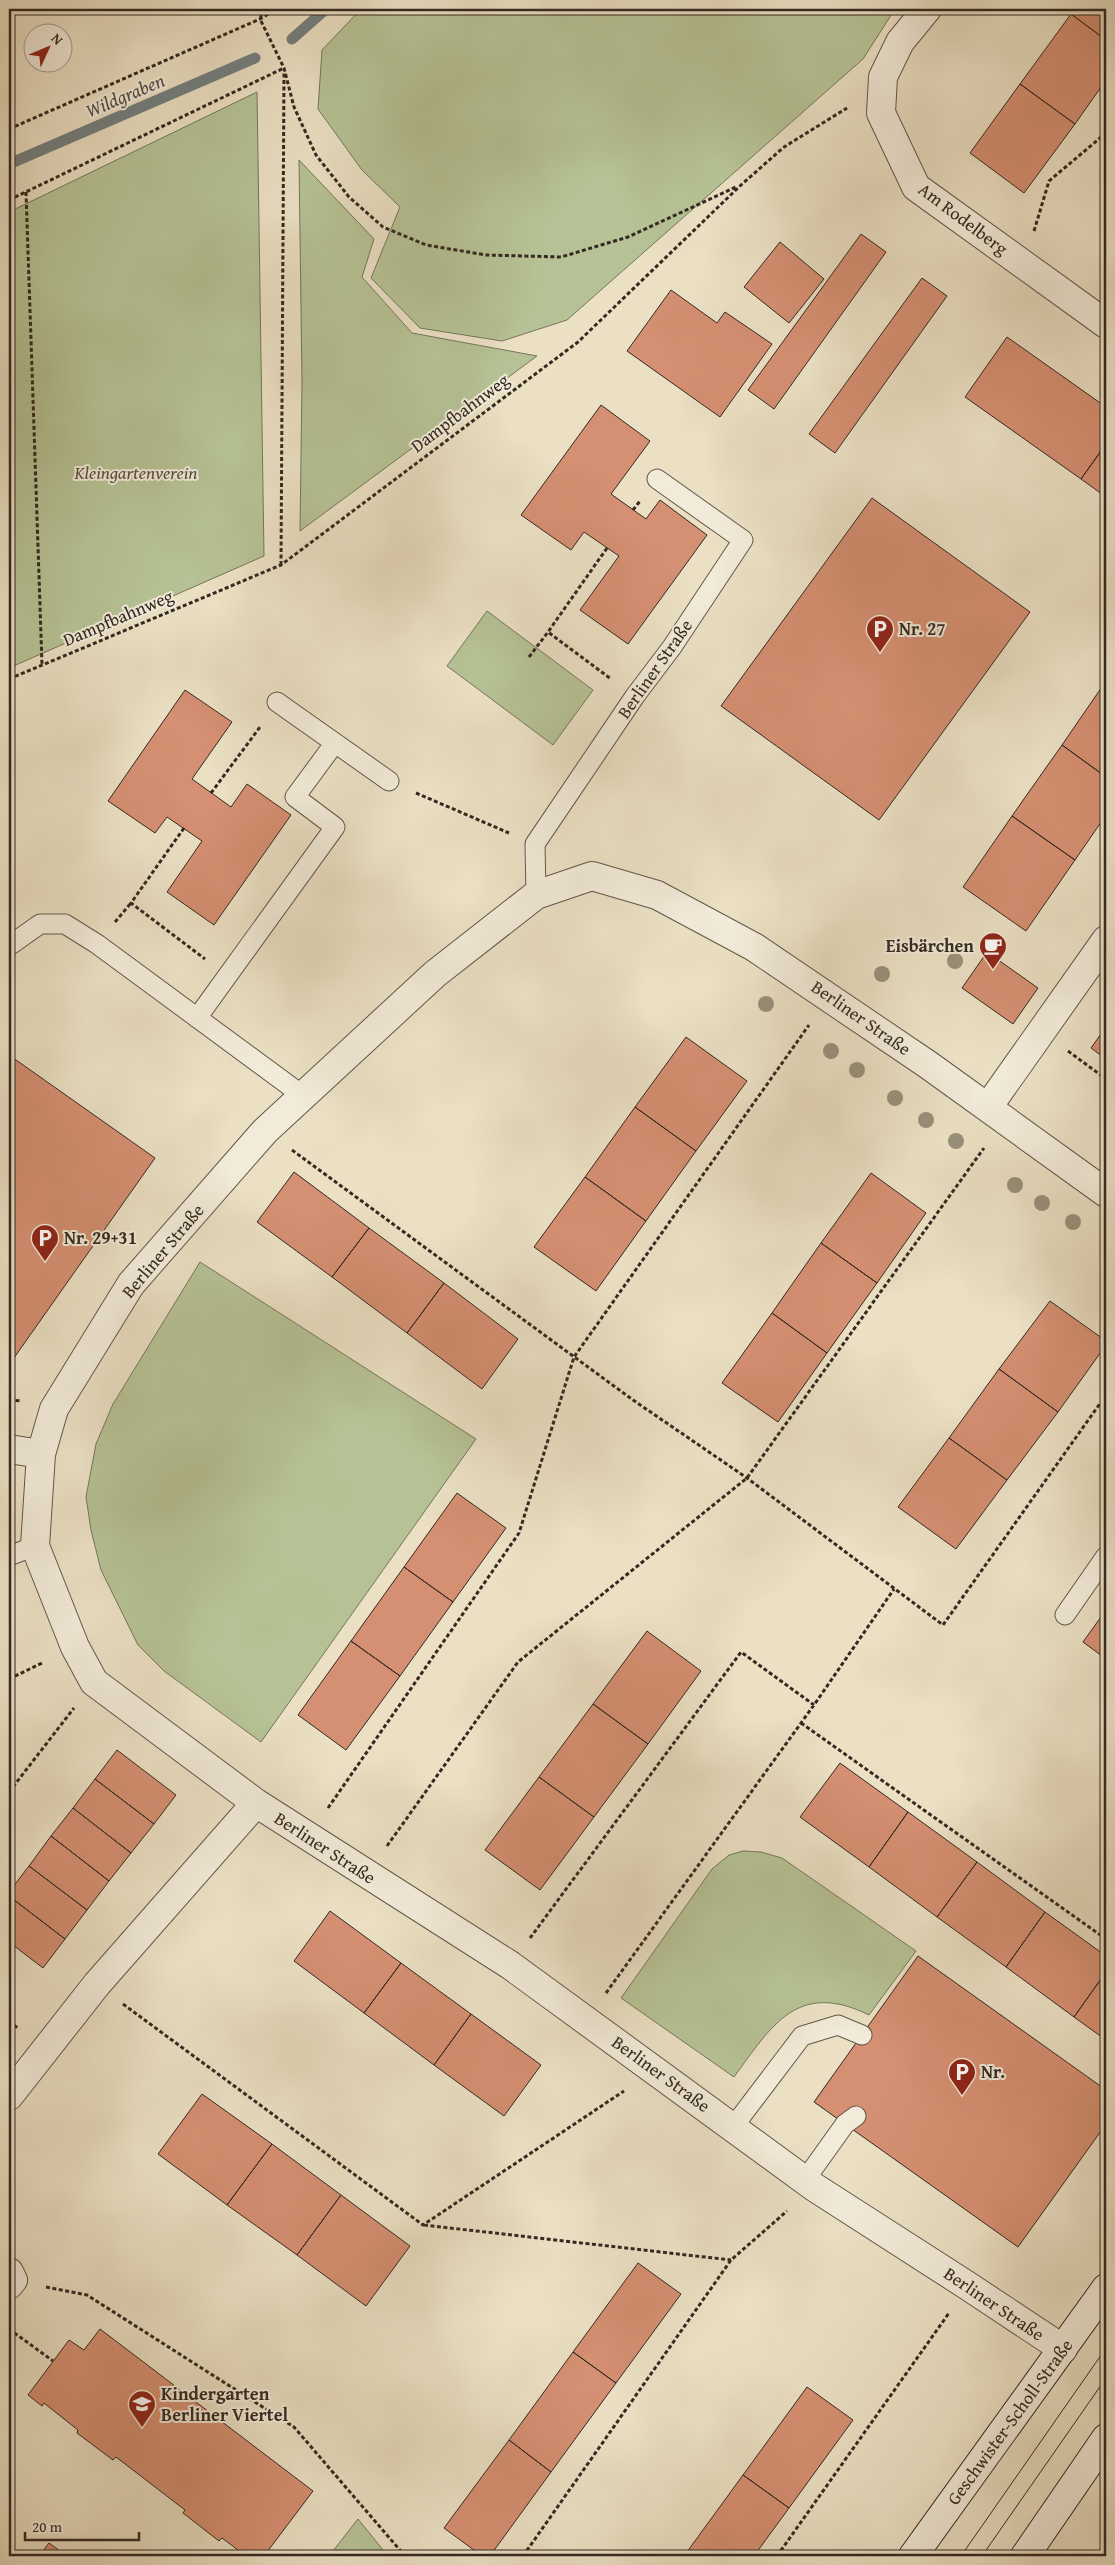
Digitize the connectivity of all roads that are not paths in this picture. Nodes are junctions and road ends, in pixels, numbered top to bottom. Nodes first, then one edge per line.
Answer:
1 (926, 9) edge
2 (1106, 324) edge
3 (657, 479) dead end
4 (277, 702) road end
5 (334, 744) junction
6 (389, 781) road end
7 (536, 895) junction
8 (1106, 940) edge
9 (9, 946) edge
10 (197, 1018) junction
11 (302, 1095) junction
12 (997, 1113) junction
13 (1106, 1193) edge
14 (9, 1449) edge
15 (41, 1454) junction
16 (35, 1546) junction
17 (9, 1556) edge
18 (1106, 1556) edge
19 (1064, 1615) dead end
20 (256, 1803) junction
21 (862, 2035) dead end
22 (9, 2096) edge
23 (856, 2116) dead end
24 (733, 2127) junction
25 (810, 2183) junction
26 (1106, 2288) edge
27 (1063, 2350) junction
28 (1106, 2438) edge
29 (913, 2556) edge
30 (1025, 2556) edge

1 - 2 street, Am Rodelberg
3 - 7 lane, Berliner Straße
4 - 5 lane
5 - 6 lane
5 - 10 lane
7 - 11 street, Berliner Straße
7 - 12 street, Berliner Straße
8 - 12 street
9 - 10 lane
10 - 11 lane
11 - 15 street, Berliner Straße
12 - 13 street, Berliner Straße
14 - 15 street
15 - 16 street, Berliner Straße
16 - 17 lane
16 - 20 street, Berliner Straße
18 - 19 lane
20 - 22 street, Berliner Straße
20 - 24 street, Berliner Straße
21 - 24 lane
23 - 25 lane
24 - 25 street, Berliner Straße
25 - 27 street, Berliner Straße
26 - 27 street, Geschwister-Scholl-Straße
27 - 29 street, Geschwister-Scholl-Straße
28 - 30 street

